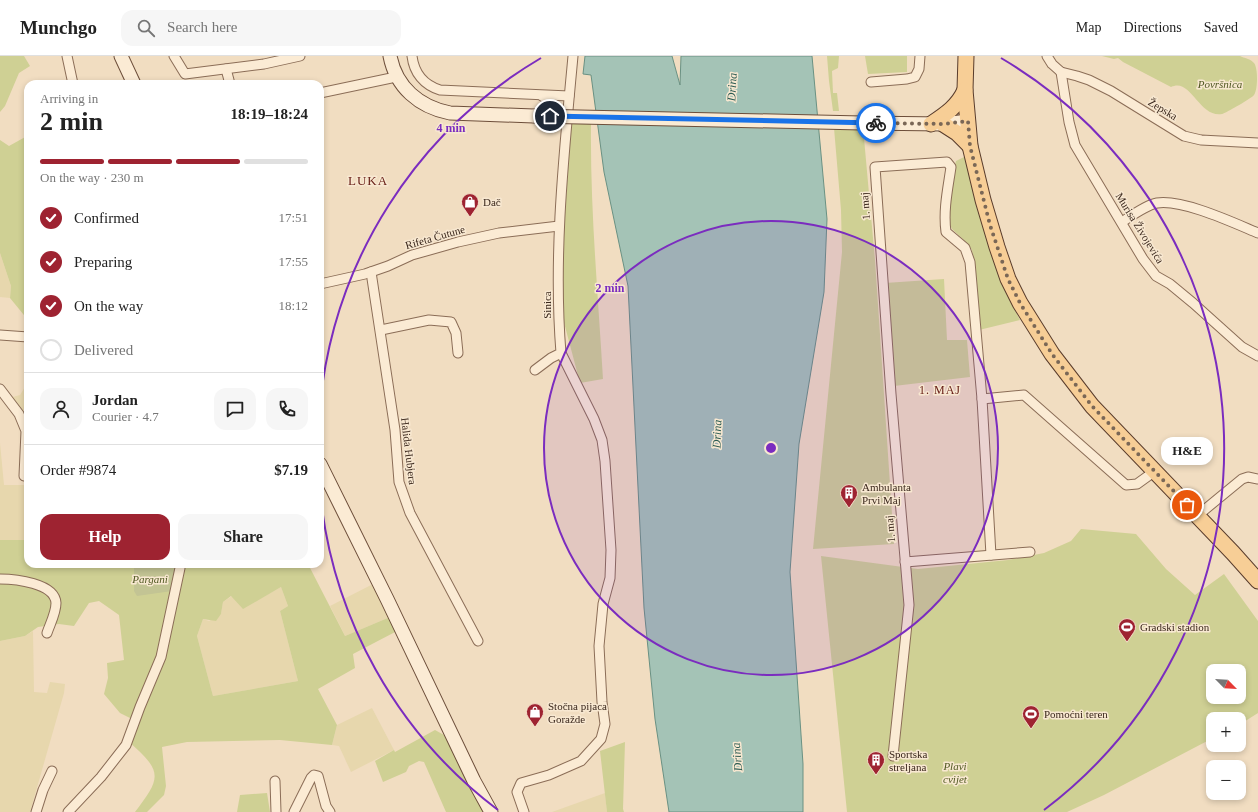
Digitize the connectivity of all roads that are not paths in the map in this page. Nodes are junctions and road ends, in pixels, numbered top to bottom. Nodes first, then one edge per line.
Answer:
1 (68, 56) edge
2 (121, 56) edge
3 (174, 56) edge
4 (300, 56) edge
5 (390, 56) edge
6 (412, 56) edge
7 (573, 56) edge
8 (920, 56) edge
9 (966, 56) edge
10 (1047, 56) edge
11 (226, 69) junction
12 (1061, 72) junction
13 (396, 77) junction
14 (73, 80) edge
15 (132, 80) edge
16 (229, 80) edge
17 (871, 82) dead end
18 (965, 90) junction
19 (324, 92) edge
20 (541, 95) junction
21 (569, 96) junction
22 (968, 121) junction
23 (566, 123) junction
24 (937, 124) junction
25 (1258, 143) edge
26 (970, 146) junction
27 (1122, 222) junction
28 (559, 226) junction
29 (1258, 233) edge
30 (371, 272) junction
31 (324, 283) edge
32 (381, 330) junction
33 (0, 335) edge
34 (24, 337) edge
35 (458, 353) dead end
36 (561, 353) junction
37 (1258, 356) edge
38 (535, 370) dead end
39 (0, 389) edge
40 (982, 398) junction
41 (24, 425) edge
42 (1155, 471) junction
43 (324, 472) edge
44 (1258, 479) edge
45 (1198, 516) junction
46 (1030, 552) dead end
47 (991, 555) junction
48 (905, 562) junction
49 (179, 568) edge
50 (0, 578) edge
51 (1257, 578) edge
52 (47, 633) dead end
53 (478, 641) dead end
54 (893, 756) dead end
55 (52, 771) dead end
56 (275, 781) dead end
57 (36, 812) edge
58 (68, 812) edge
59 (276, 812) edge
60 (294, 812) edge
61 (330, 812) edge
62 (491, 812) edge
63 (524, 812) edge

1 - 14 street
2 - 15 main road
3 - 11 street
4 - 11 street
5 - 13 main road
6 - 20 street
7 - 21 street, Sinica
8 - 17 street
9 - 18 main road
10 - 12 street
11 - 16 street
12 - 25 street, Žepska
12 - 27 street, Murisa Živojevića
13 - 19 street
13 - 24 main road, bridge
18 - 22 main road
18 - 24 main road
20 - 21 street
20 - 23 street
21 - 23 street, Sinica
22 - 24 main road
22 - 26 main road
23 - 28 street, Sinica
24 - 26 main road
26 - 42 main road
27 - 29 street
27 - 37 street, Murisa Živojevića
28 - 30 street, Rifeta Čutune
28 - 36 street, Sinica
30 - 31 street, Rifeta Čutune
30 - 32 street, Halida Hubjera
32 - 35 street
32 - 53 street, Halida Hubjera
33 - 34 street
36 - 38 street
36 - 63 street
39 - 41 street
40 - 42 street
40 - 47 street, 1. maj
40 - 48 street, 1. maj
42 - 45 main road
43 - 62 main road
44 - 45 street
45 - 51 main road
46 - 47 street
47 - 48 street
48 - 54 street, 1. maj
49 - 58 street
50 - 52 street
55 - 57 street
56 - 59 street
60 - 61 street

